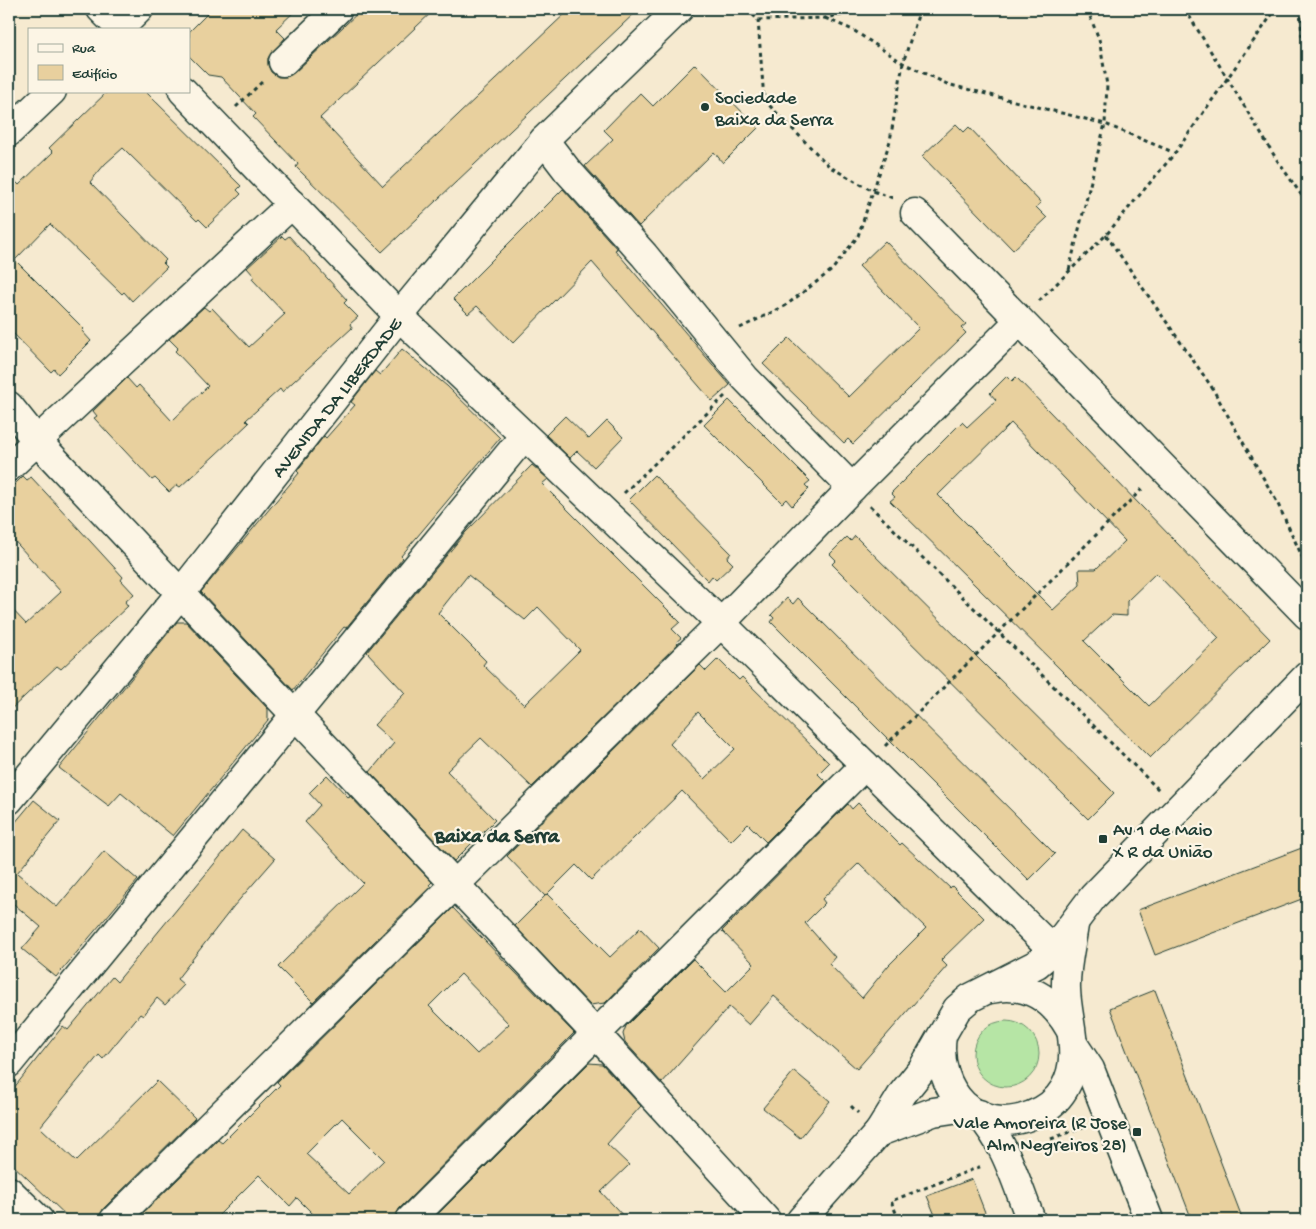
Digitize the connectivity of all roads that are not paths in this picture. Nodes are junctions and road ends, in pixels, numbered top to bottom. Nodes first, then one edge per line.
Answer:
1 (139, 9) edge
2 (338, 9) edge
3 (679, 9) edge
4 (115, 24) edge
5 (283, 62) road end
6 (51, 92) edge
7 (184, 92) edge
8 (9, 132) edge
9 (544, 140) junction
10 (292, 204) junction
11 (915, 213) road end
12 (399, 316) junction
13 (1019, 321) junction
14 (9, 406) edge
15 (524, 436) junction
16 (37, 441) junction
17 (9, 466) edge
18 (852, 488) junction
19 (180, 594) junction
20 (1307, 614) edge
21 (721, 623) junction
22 (1307, 676) edge
23 (295, 716) junction
24 (865, 765) junction
25 (9, 800) edge
26 (456, 884) junction
27 (1075, 920) junction
28 (1053, 950) junction
29 (984, 991) junction
30 (596, 1034) junction
31 (942, 1036) junction
32 (1072, 1037) junction
33 (9, 1064) edge
34 (972, 1111) junction
35 (879, 1132) junction
36 (9, 1191) edge
37 (39, 1220) edge
38 (114, 1220) edge
39 (410, 1220) edge
40 (766, 1220) edge
41 (801, 1220) edge
42 (1030, 1220) edge
43 (1149, 1220) edge

1 - 4 street
2 - 5 street
3 - 9 street, AVENIDA DA LIBERDADE
6 - 8 street
7 - 10 street
9 - 12 street, AVENIDA DA LIBERDADE
9 - 18 street
10 - 12 street
10 - 16 street
11 - 13 street
12 - 15 street
12 - 19 street, AVENIDA DA LIBERDADE
13 - 18 street
13 - 20 street
14 - 16 street
15 - 21 street
15 - 23 street
16 - 17 street
16 - 19 street
18 - 21 street
19 - 23 street
19 - 25 street, AVENIDA DA LIBERDADE
21 - 24 street
21 - 26 street
22 - 27 street
23 - 26 street
23 - 33 street
24 - 28 street
24 - 30 street
26 - 30 street
26 - 38 street
27 - 28 street
27 - 32 street
28 - 29 street
29 - 31 street
29 - 32 street
30 - 39 street
30 - 40 street
31 - 34 street
31 - 35 street
32 - 34 street
32 - 43 street
34 - 35 street
34 - 42 street
35 - 41 street
36 - 37 street

